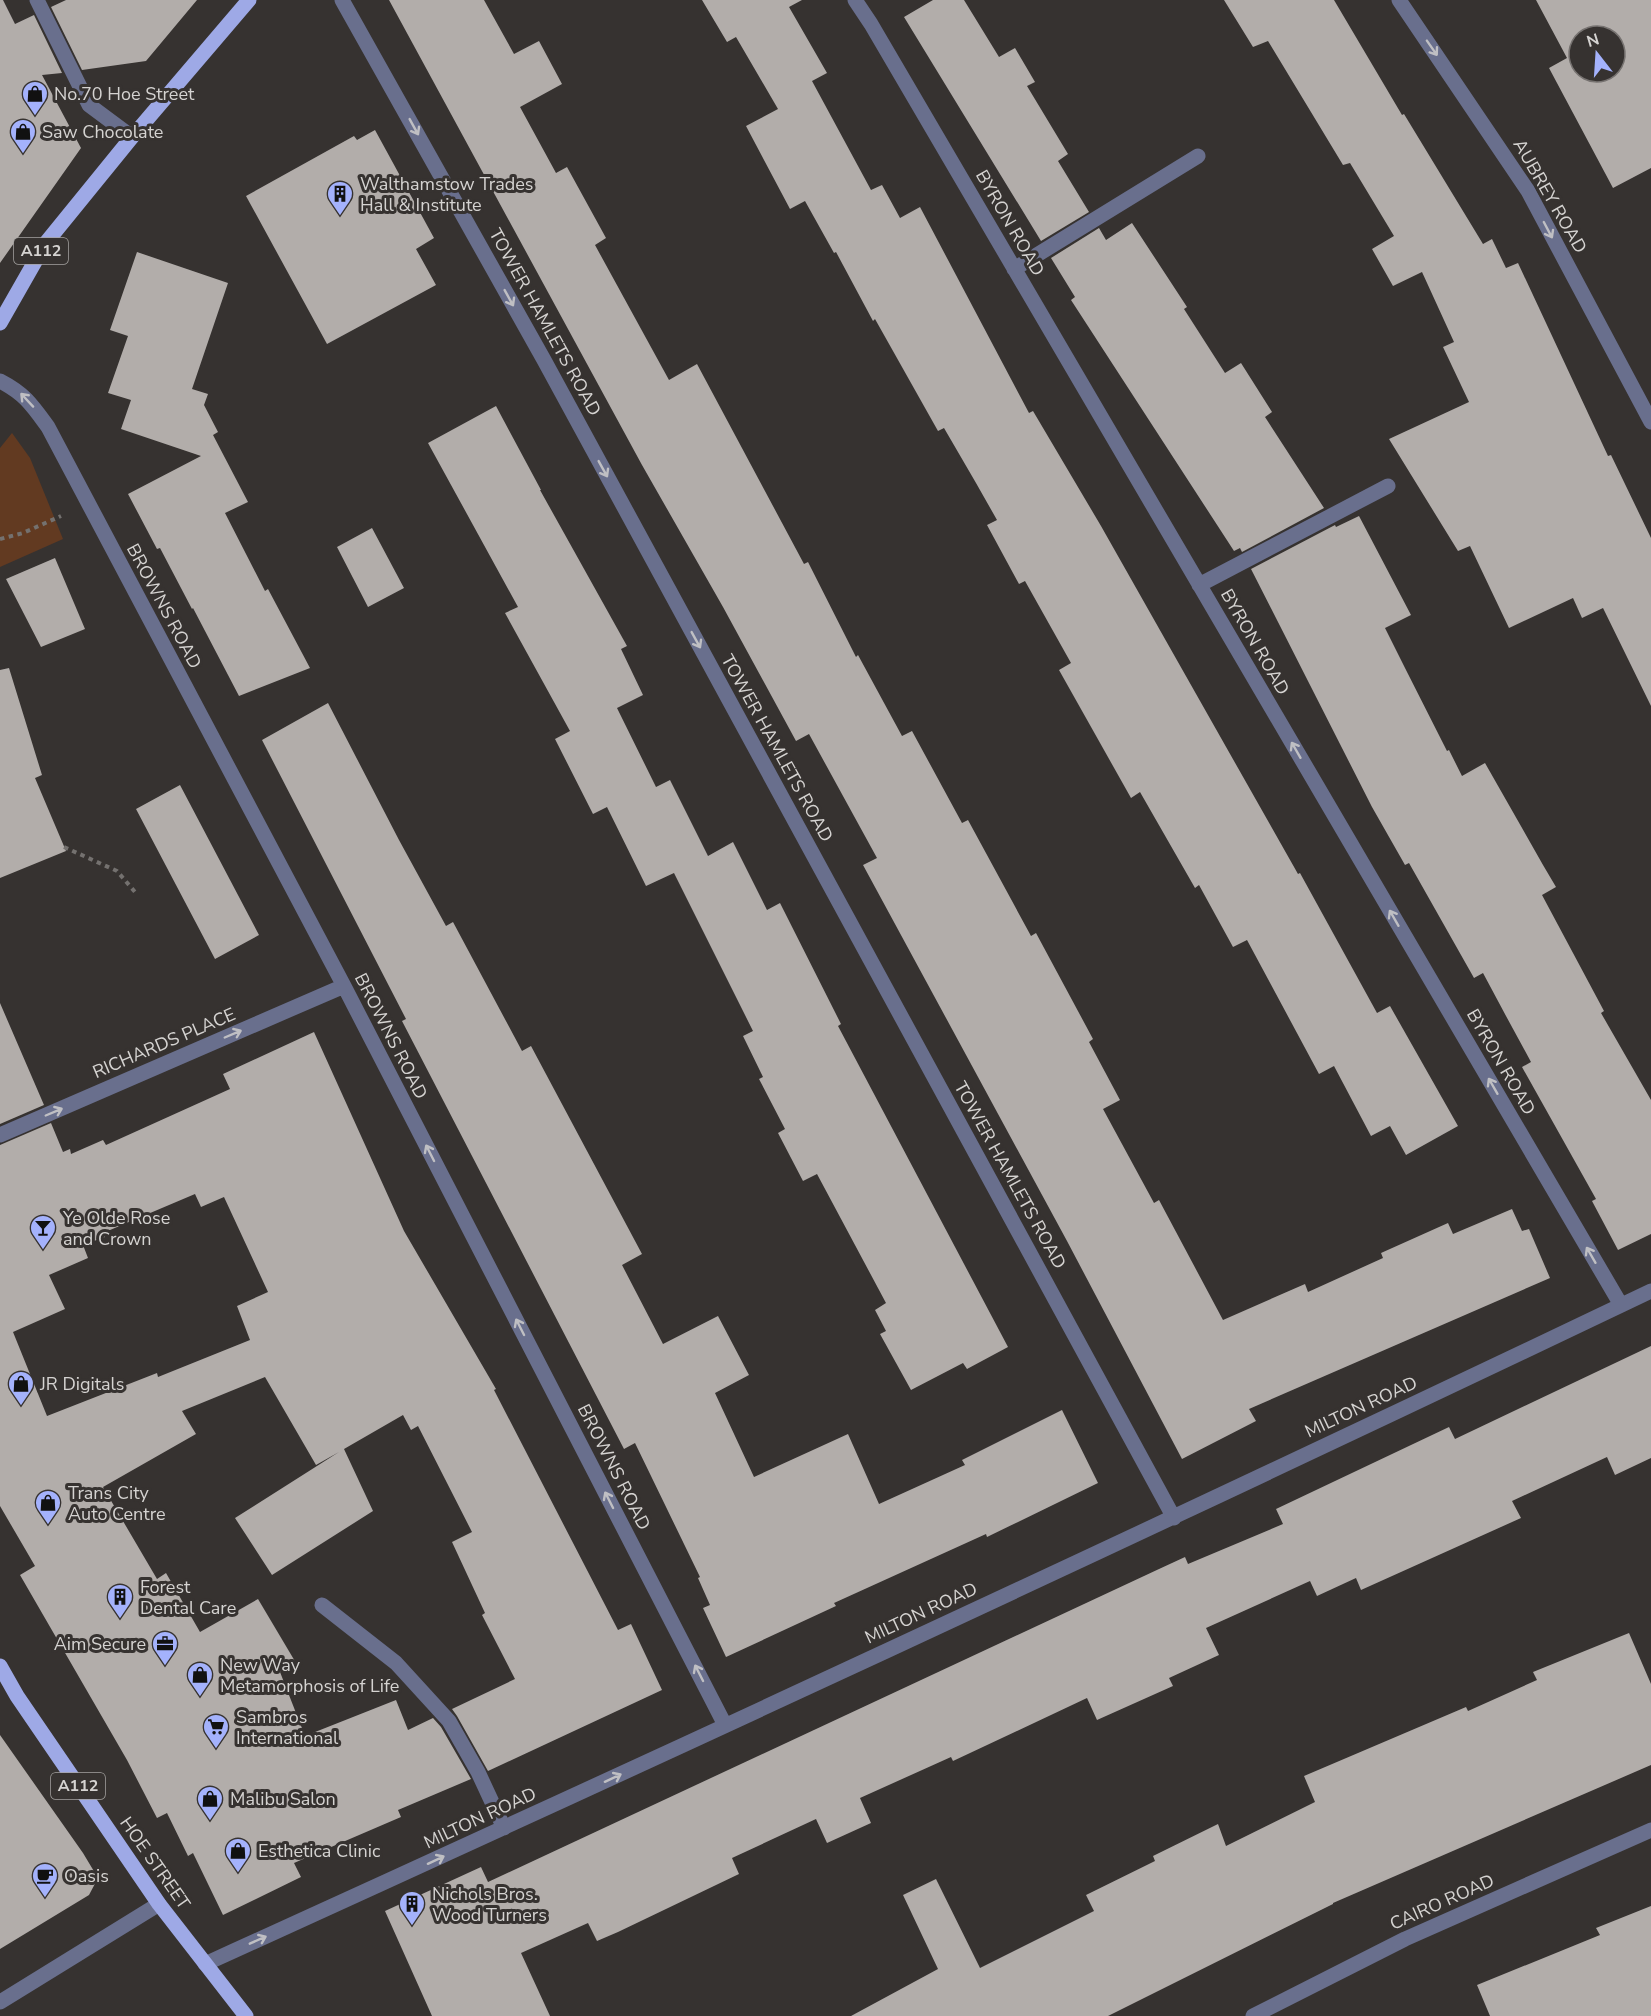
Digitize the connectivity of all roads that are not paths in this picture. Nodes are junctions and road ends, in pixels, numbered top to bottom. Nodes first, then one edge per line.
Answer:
1 (37, 0) edge
2 (249, 0) edge
3 (342, 0) edge
4 (855, 0) edge
5 (1399, 0) edge
6 (132, 137) junction
7 (1198, 156) dead end
8 (1014, 269) junction
9 (0, 323) edge
10 (0, 381) edge
11 (1651, 422) edge
12 (1388, 486) dead end
13 (1199, 585) junction
14 (344, 986) junction
15 (0, 1135) edge
16 (1651, 1291) edge
17 (1621, 1305) junction
18 (1174, 1518) junction
19 (322, 1605) dead end
20 (0, 1666) edge
21 (725, 1725) junction
22 (504, 1828) junction
23 (1651, 1830) edge
24 (159, 1904) junction
25 (205, 1965) junction
26 (0, 2002) edge
27 (246, 2016) edge
28 (1253, 2016) edge

1 - 6 street
2 - 6 main road, A112
3 -> 18 street, TOWER HAMLETS ROAD
4 - 8 street, BYRON ROAD
5 -> 11 street, AUBREY ROAD
6 - 9 main road, A112
7 - 8 street
8 - 13 street, BYRON ROAD
14 -> 10 street, BROWNS ROAD
12 - 13 street
17 -> 13 street, BYRON ROAD
15 -> 14 street, RICHARDS PLACE
21 -> 14 street, BROWNS ROAD
16 - 17 street, MILTON ROAD
17 - 18 street, MILTON ROAD
18 - 21 street, MILTON ROAD
19 - 22 street
20 - 24 main road, HOE STREET / A112
22 -> 21 street, MILTON ROAD
25 -> 22 street, MILTON ROAD
23 - 28 street, CAIRO ROAD
24 - 25 main road, HOE STREET / A112
24 - 26 street
25 - 27 main road, HOE STREET / A112

